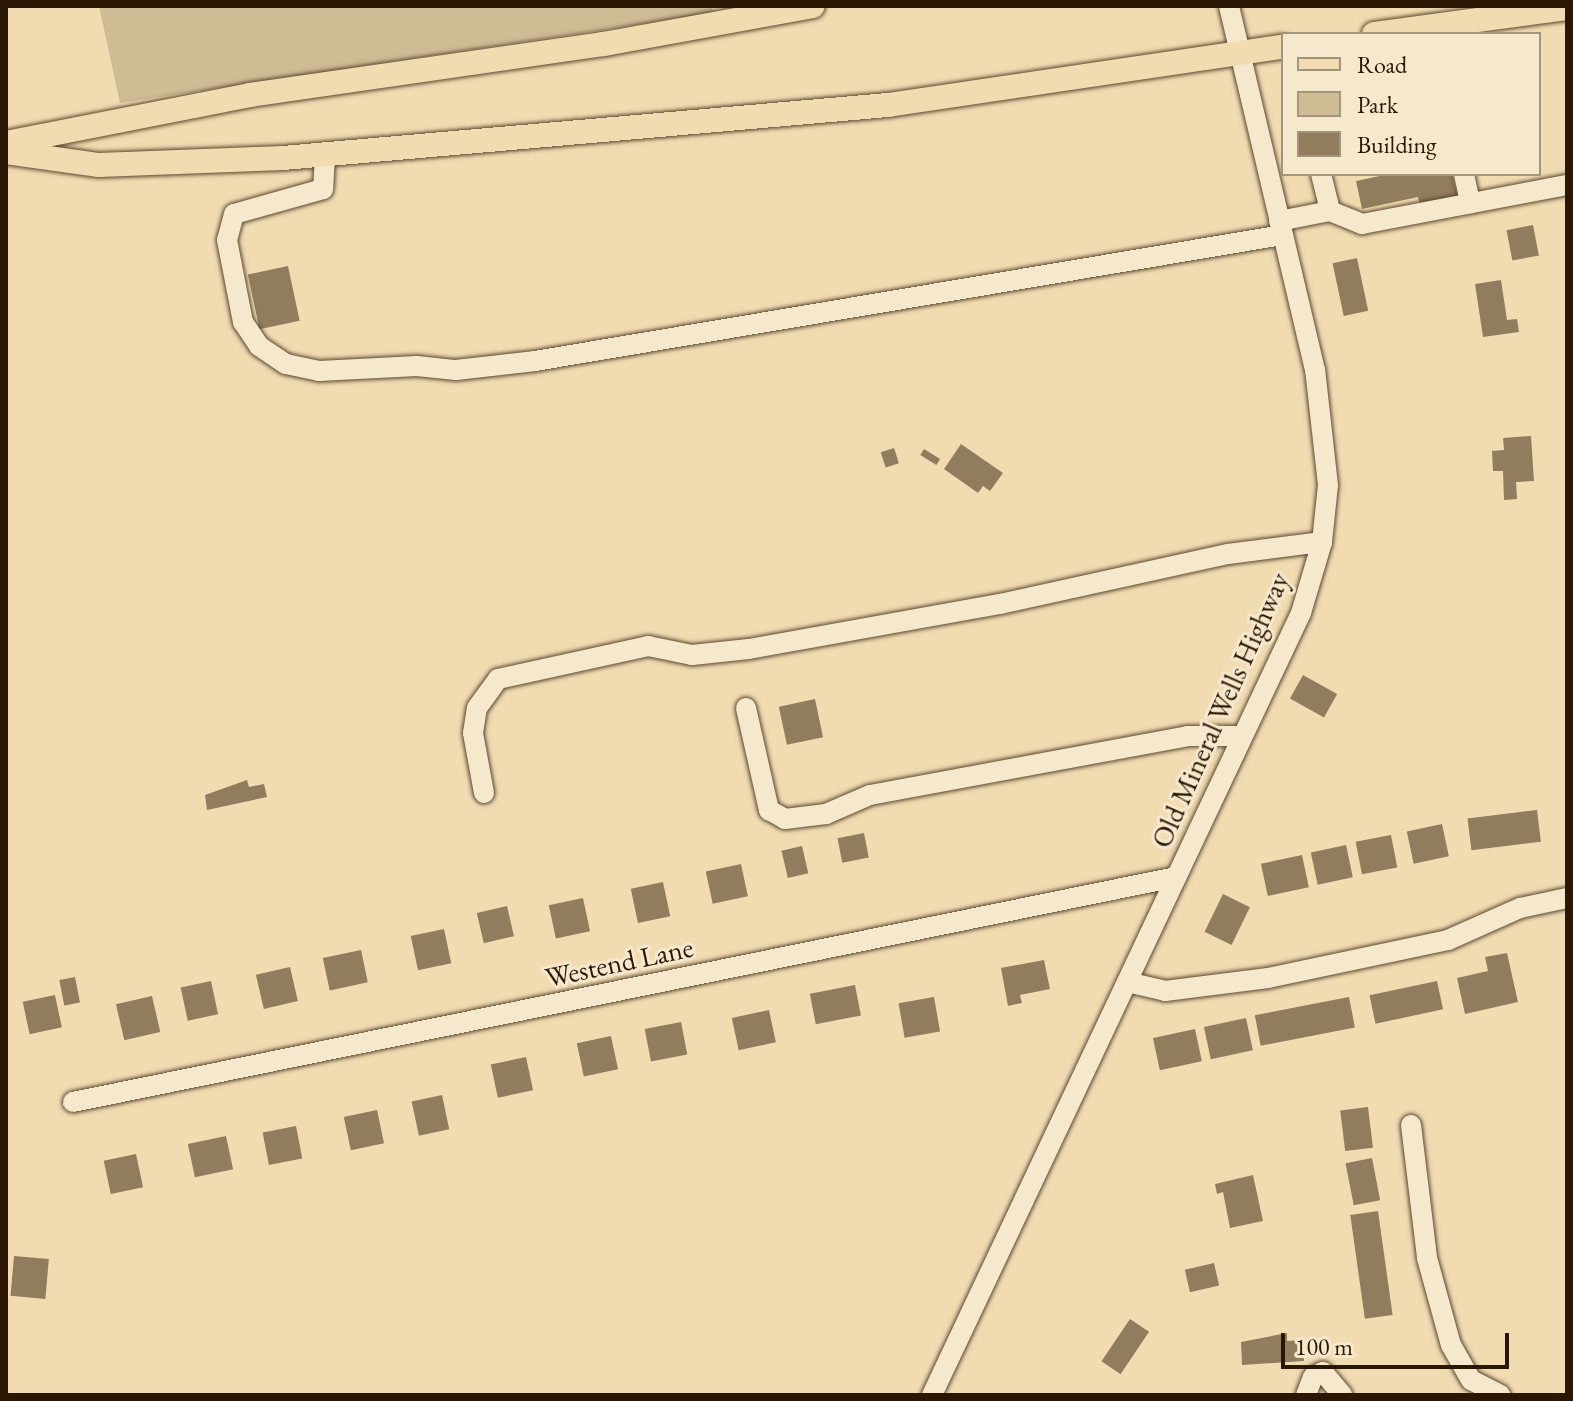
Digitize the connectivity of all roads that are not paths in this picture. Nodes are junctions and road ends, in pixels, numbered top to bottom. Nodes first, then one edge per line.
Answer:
1 (813, 6) edge
2 (1229, 6) edge
3 (1567, 8) edge
4 (1546, 9) edge
5 (1567, 22) edge
6 (1432, 30) edge
7 (1403, 32) edge
8 (1281, 47) edge
9 (1242, 53) junction
10 (6, 143) edge
11 (6, 152) edge
12 (325, 154) junction
13 (1321, 176) edge
14 (1464, 176) edge
15 (1567, 185) edge
16 (1470, 203) junction
17 (1330, 211) junction
18 (1281, 228) junction
19 (1322, 542) junction
20 (746, 708) dead end
21 (1242, 736) junction
22 (484, 793) dead end
23 (1176, 877) junction
24 (1567, 898) edge
25 (1127, 982) junction
26 (73, 1102) dead end
27 (1411, 1125) dead end
28 (932, 1395) edge
29 (1306, 1395) edge
30 (1342, 1395) edge
31 (1500, 1395) edge

1 - 10 main road
2 - 9 street, Old Mineral Wells Highway
3 - 4 main road
4 - 5 main road
4 - 6 main road
6 - 7 main road
8 - 9 main road
9 - 12 main road
9 - 18 street, Old Mineral Wells Highway
11 - 12 main road
12 - 18 street
13 - 17 street
14 - 16 street
15 - 16 street
16 - 17 street
17 - 18 street
18 - 19 street, Old Mineral Wells Highway
19 - 21 street, Old Mineral Wells Highway
19 - 22 street
20 - 21 street
21 - 23 street, Old Mineral Wells Highway
23 - 25 street, Old Mineral Wells Highway
23 - 26 street, Westend Lane
24 - 25 street
25 - 28 street, Old Mineral Wells Highway
27 - 31 street
29 - 30 street

